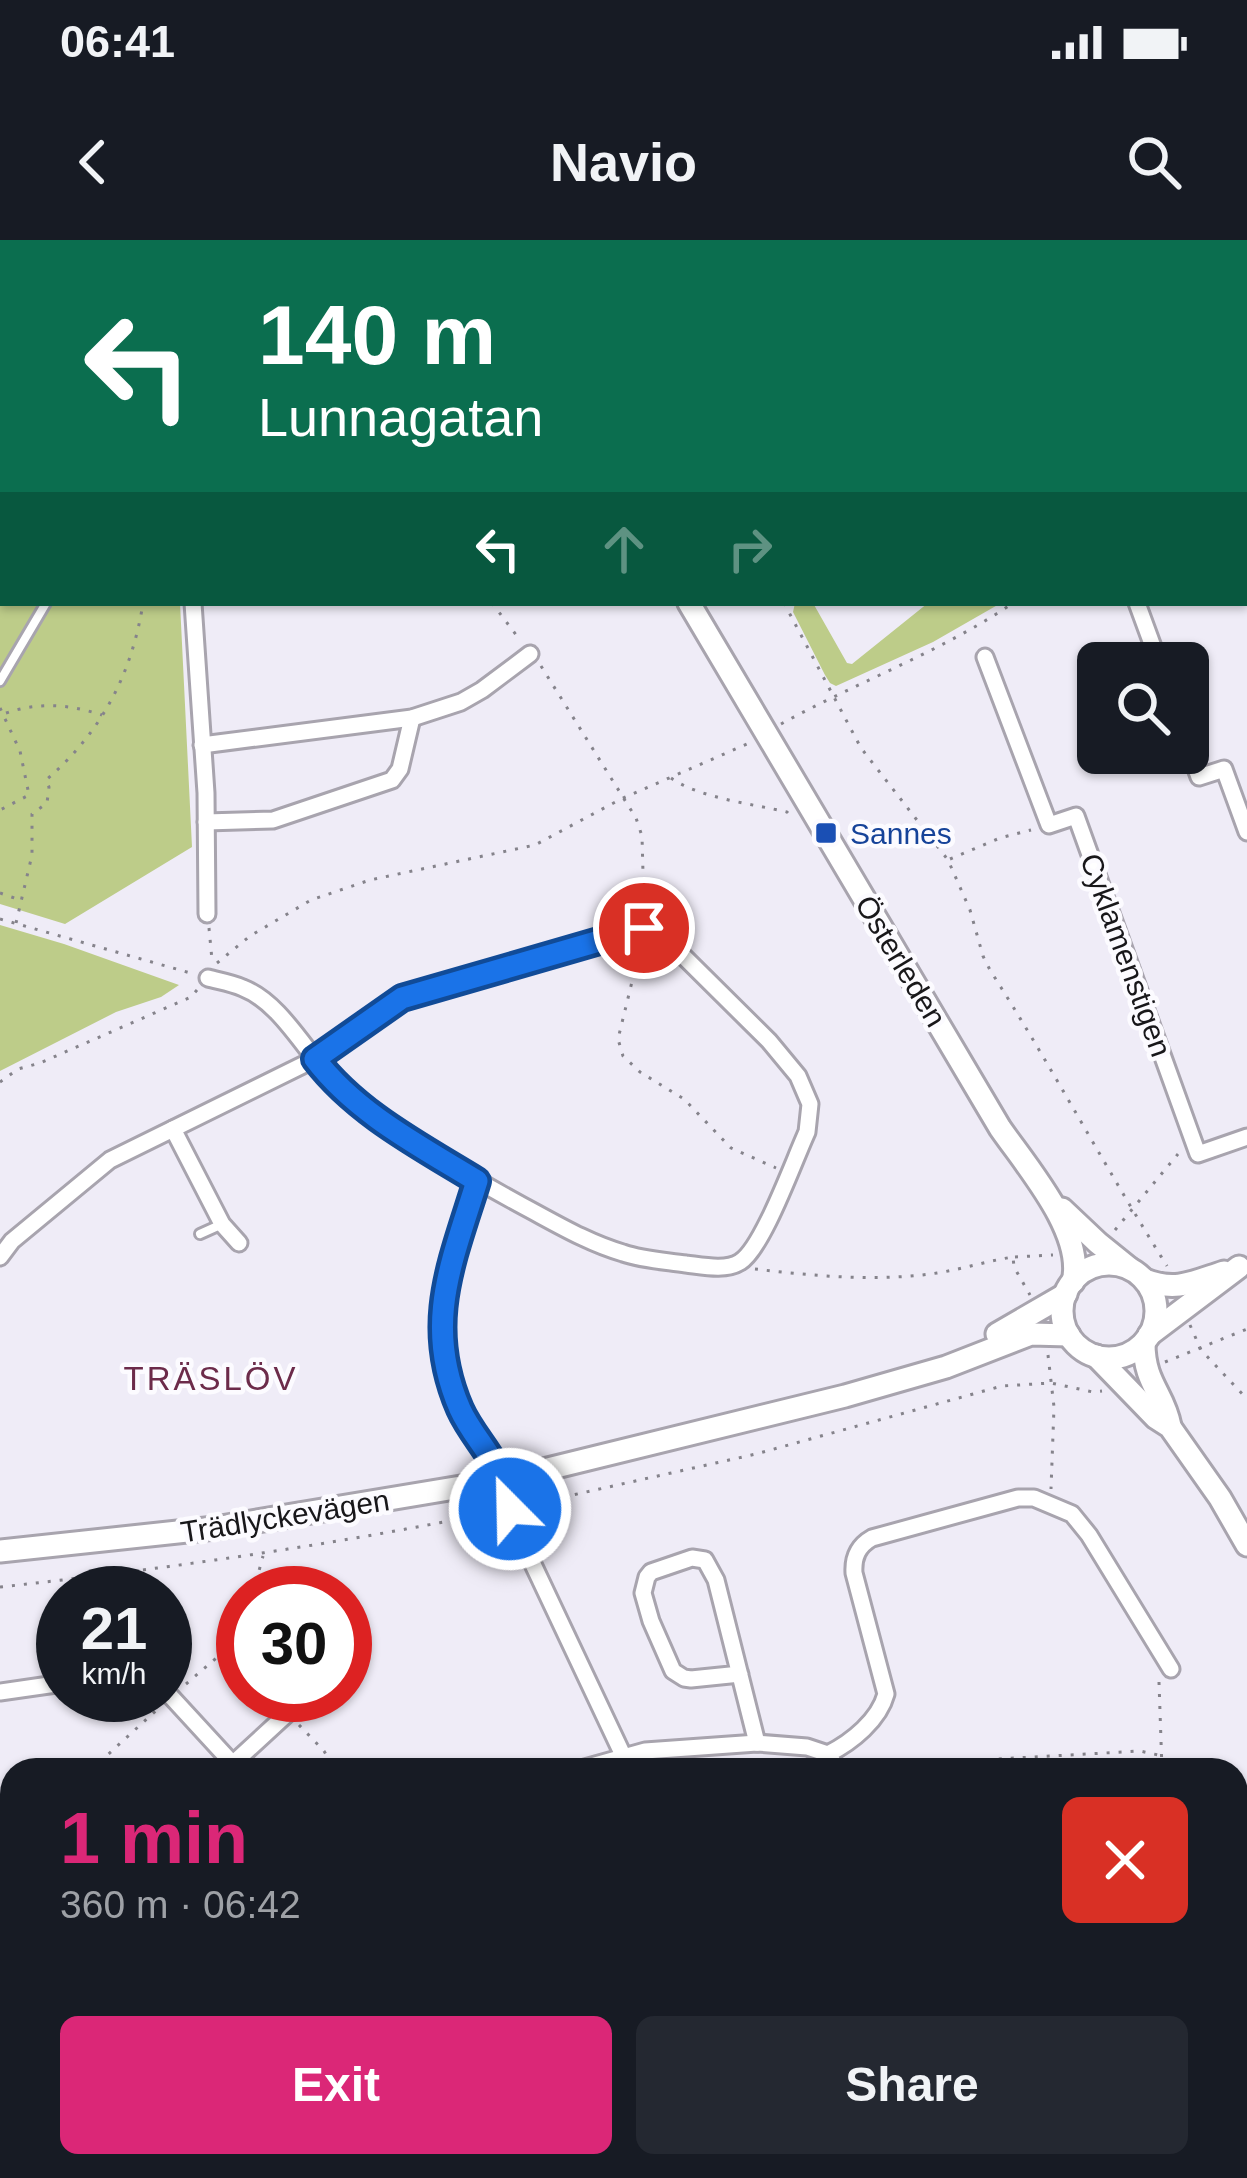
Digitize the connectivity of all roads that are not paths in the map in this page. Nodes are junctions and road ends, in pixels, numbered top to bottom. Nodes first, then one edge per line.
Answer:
1 (44, 606) edge
2 (193, 606) edge
3 (690, 606) edge
4 (1138, 606) edge
5 (1151, 642) edge
6 (530, 654) road end
7 (986, 657) dead end
8 (0, 681) edge
9 (412, 718) junction
10 (202, 745) junction
11 (1209, 774) edge
12 (206, 822) junction
13 (1247, 832) edge
14 (207, 914) road end
15 (208, 978) road end
16 (315, 1059) junction
17 (173, 1129) junction
18 (1247, 1136) edge
19 (477, 1181) junction
20 (1045, 1192) junction
21 (222, 1224) junction
22 (200, 1234) dead end
23 (239, 1243) dead end
24 (0, 1257) edge
25 (1243, 1265) edge
26 (1138, 1275) junction
27 (1069, 1288) junction
28 (1180, 1298) junction
29 (1042, 1323) junction
30 (1069, 1335) junction
31 (1147, 1339) junction
32 (1096, 1356) junction
33 (1170, 1427) junction
34 (503, 1480) junction
35 (1247, 1545) edge
36 (0, 1551) edge
37 (1171, 1669) dead end
38 (740, 1674) junction
39 (36, 1687) edge
40 (0, 1692) edge
41 (192, 1722) edge
42 (278, 1722) edge
43 (758, 1743) junction
44 (828, 1754) junction
45 (222, 1758) edge
46 (240, 1758) edge
47 (625, 1758) edge
48 (641, 1758) edge
49 (830, 1758) edge

1 - 8 lane
2 - 10 street
3 - 20 main road, Österleden
4 - 5 street
6 - 9 street
7 - 18 street, Cyklamenstigen
9 - 10 street
9 - 12 street
10 - 12 street
11 - 13 street
12 - 14 street
15 - 16 street
16 - 17 street
16 - 19 street
16 - 19 street
17 - 21 street
17 - 24 street
19 - 34 street
20 - 26 main road, Österleden
20 - 27 main road, Österleden
21 - 22 lane
21 - 23 street
25 - 28 main road
26 - 27 main road, Trädlyckevägen
26 - 28 main road, Trädlyckevägen
26 - 31 main road
27 - 29 main road, Trädlyckevägen
27 - 30 main road
28 - 31 main road
29 - 30 main road, Trädlyckevägen
29 - 34 main road, Trädlyckevägen
30 - 32 main road
31 - 32 main road
31 - 33 main road
32 - 33 main road
33 - 35 main road
34 - 36 main road, Trädlyckevägen
34 - 47 street
37 - 44 street
38 - 38 street
38 - 43 street
39 - 40 street
41 - 45 street
42 - 46 street
43 - 44 street
43 - 48 street
44 - 49 street

